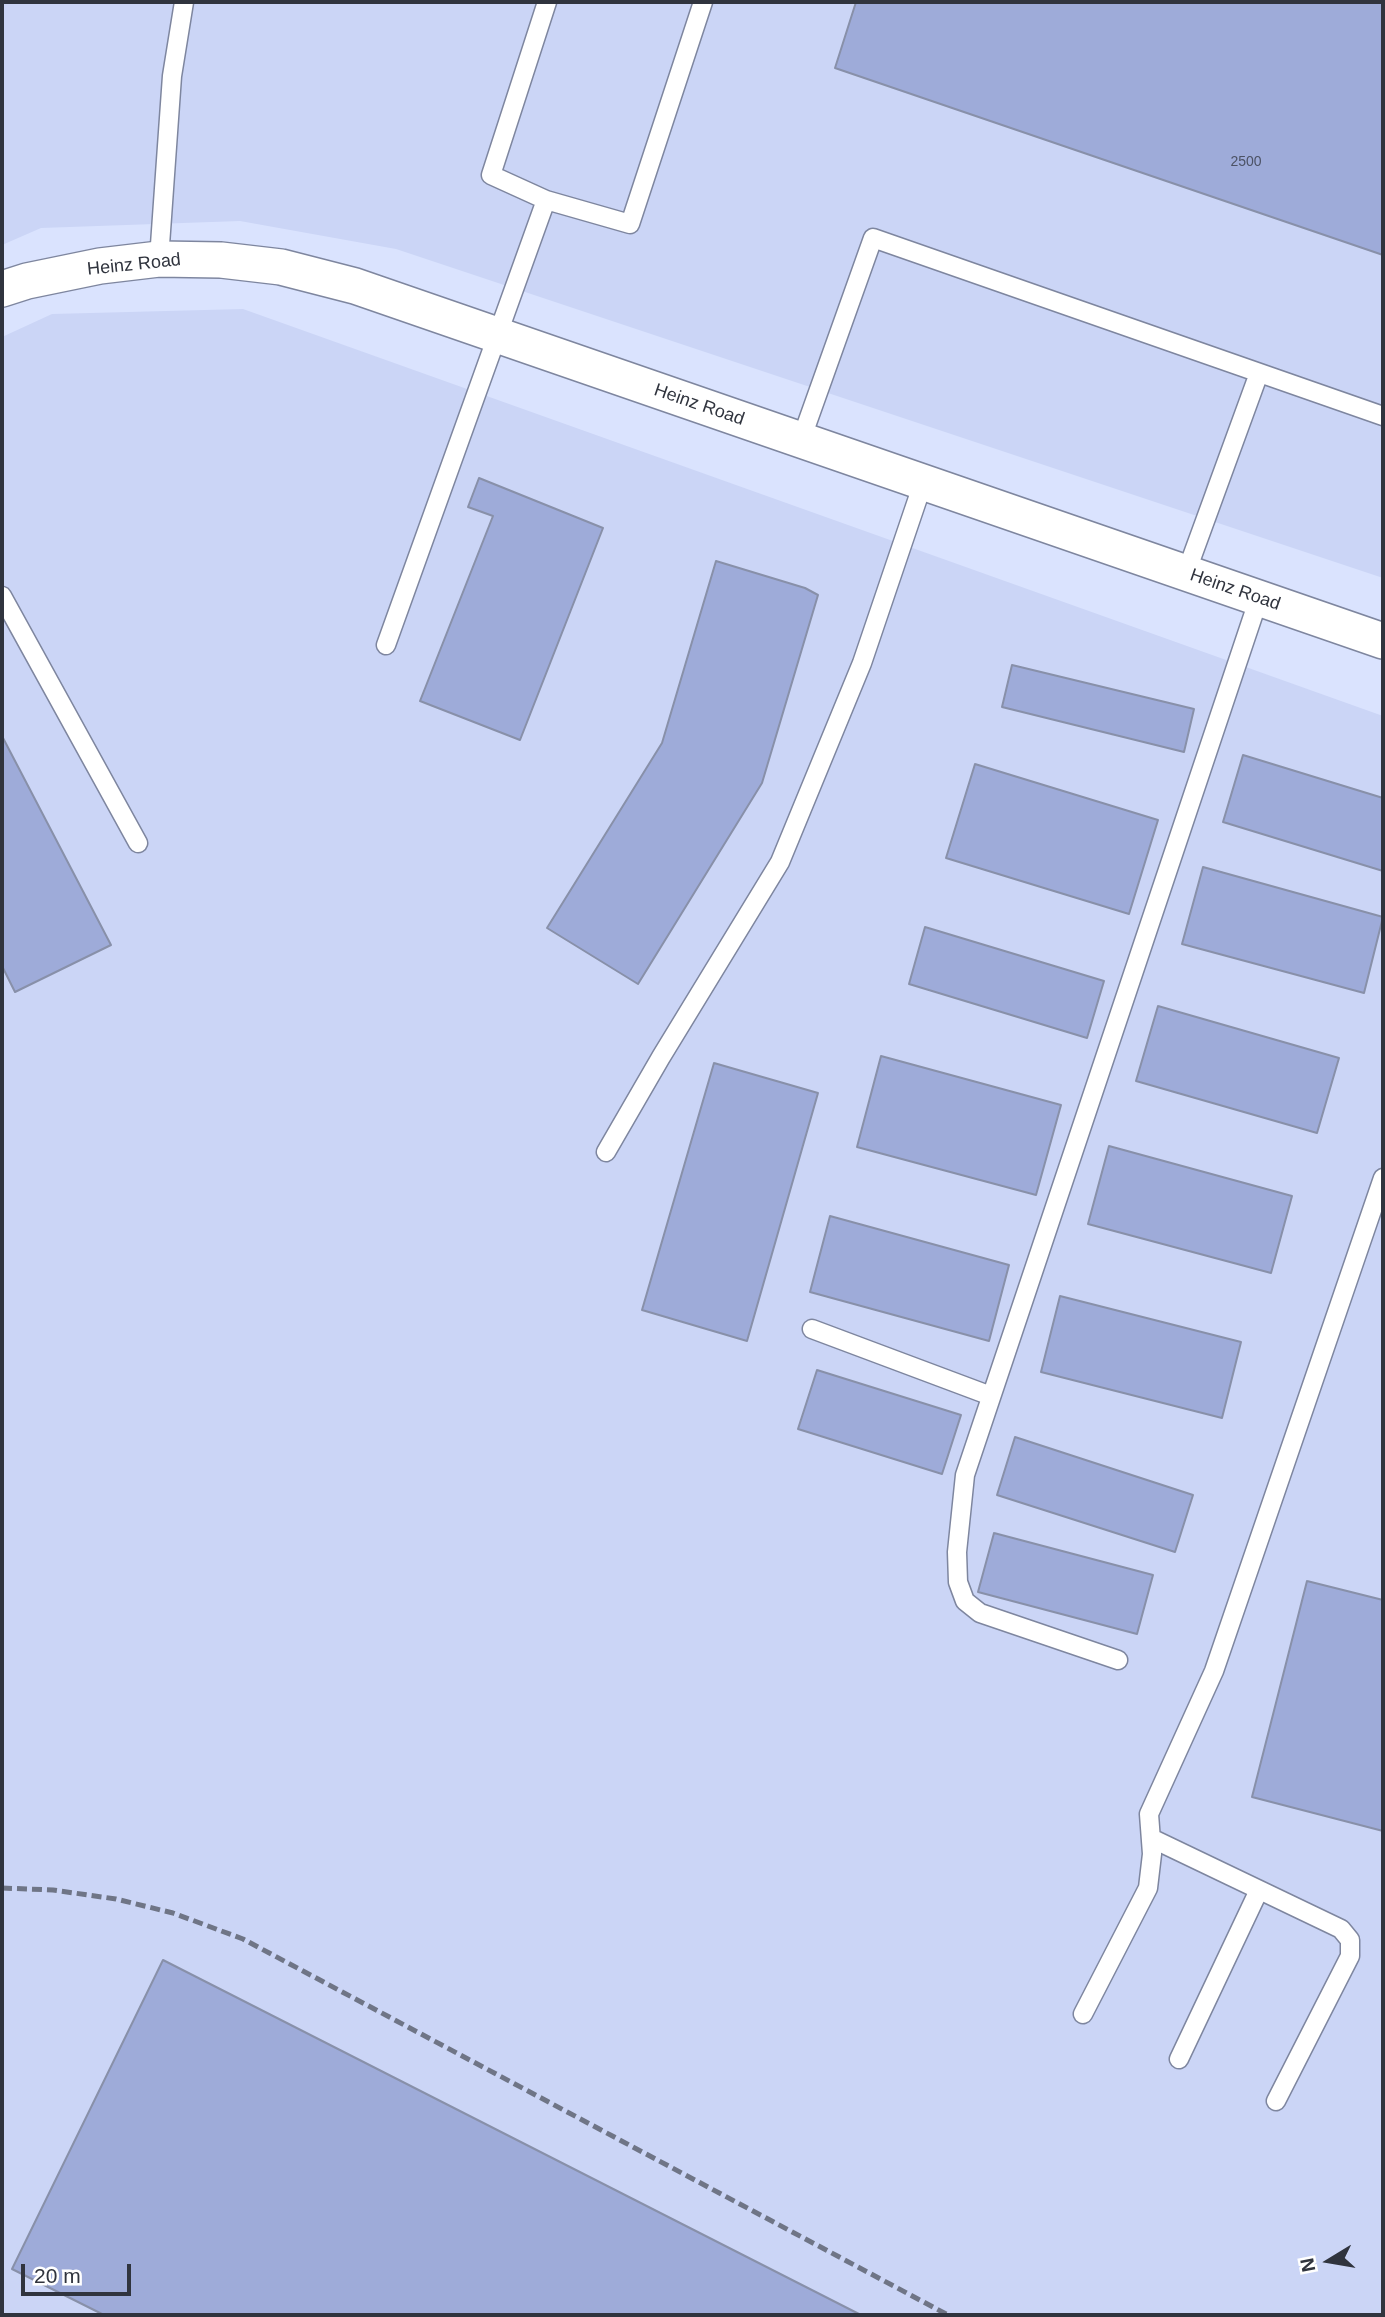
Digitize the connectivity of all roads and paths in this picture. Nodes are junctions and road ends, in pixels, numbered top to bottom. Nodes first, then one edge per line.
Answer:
1 (184, 2) edge
2 (547, 2) edge
3 (703, 2) edge
4 (546, 200) junction
5 (159, 259) junction
6 (2, 289) edge
7 (497, 335) junction
8 (1259, 373) junction
9 (1383, 416) edge
10 (801, 440) junction
11 (923, 483) junction
12 (1186, 573) junction
13 (2, 596) edge
14 (1259, 598) junction
15 (1383, 641) edge
16 (386, 645) dead end
17 (138, 843) dead end
18 (606, 1152) dead end
19 (1383, 1178) edge
20 (813, 1329) dead end
21 (991, 1396) junction
22 (1118, 1660) dead end
23 (1151, 1838) junction
24 (1259, 1890) junction
25 (1083, 2014) dead end
26 (1179, 2059) dead end
27 (1276, 2101) dead end

1 - 5 lane
2 - 4 lane
3 - 4 lane
4 - 7 lane
5 - 6 street, Heinz Road
5 - 7 street, Heinz Road
7 - 10 street, Heinz Road
7 - 16 lane
8 - 9 lane
8 - 10 lane
8 - 12 lane
10 - 11 street, Heinz Road
11 - 12 street, Heinz Road
11 - 18 lane
12 - 14 street, Heinz Road
13 - 17 lane
14 - 15 street, Heinz Road
14 - 21 lane
19 - 23 lane
20 - 21 lane
21 - 22 lane
23 - 24 lane
23 - 25 lane
24 - 26 lane
24 - 27 lane

